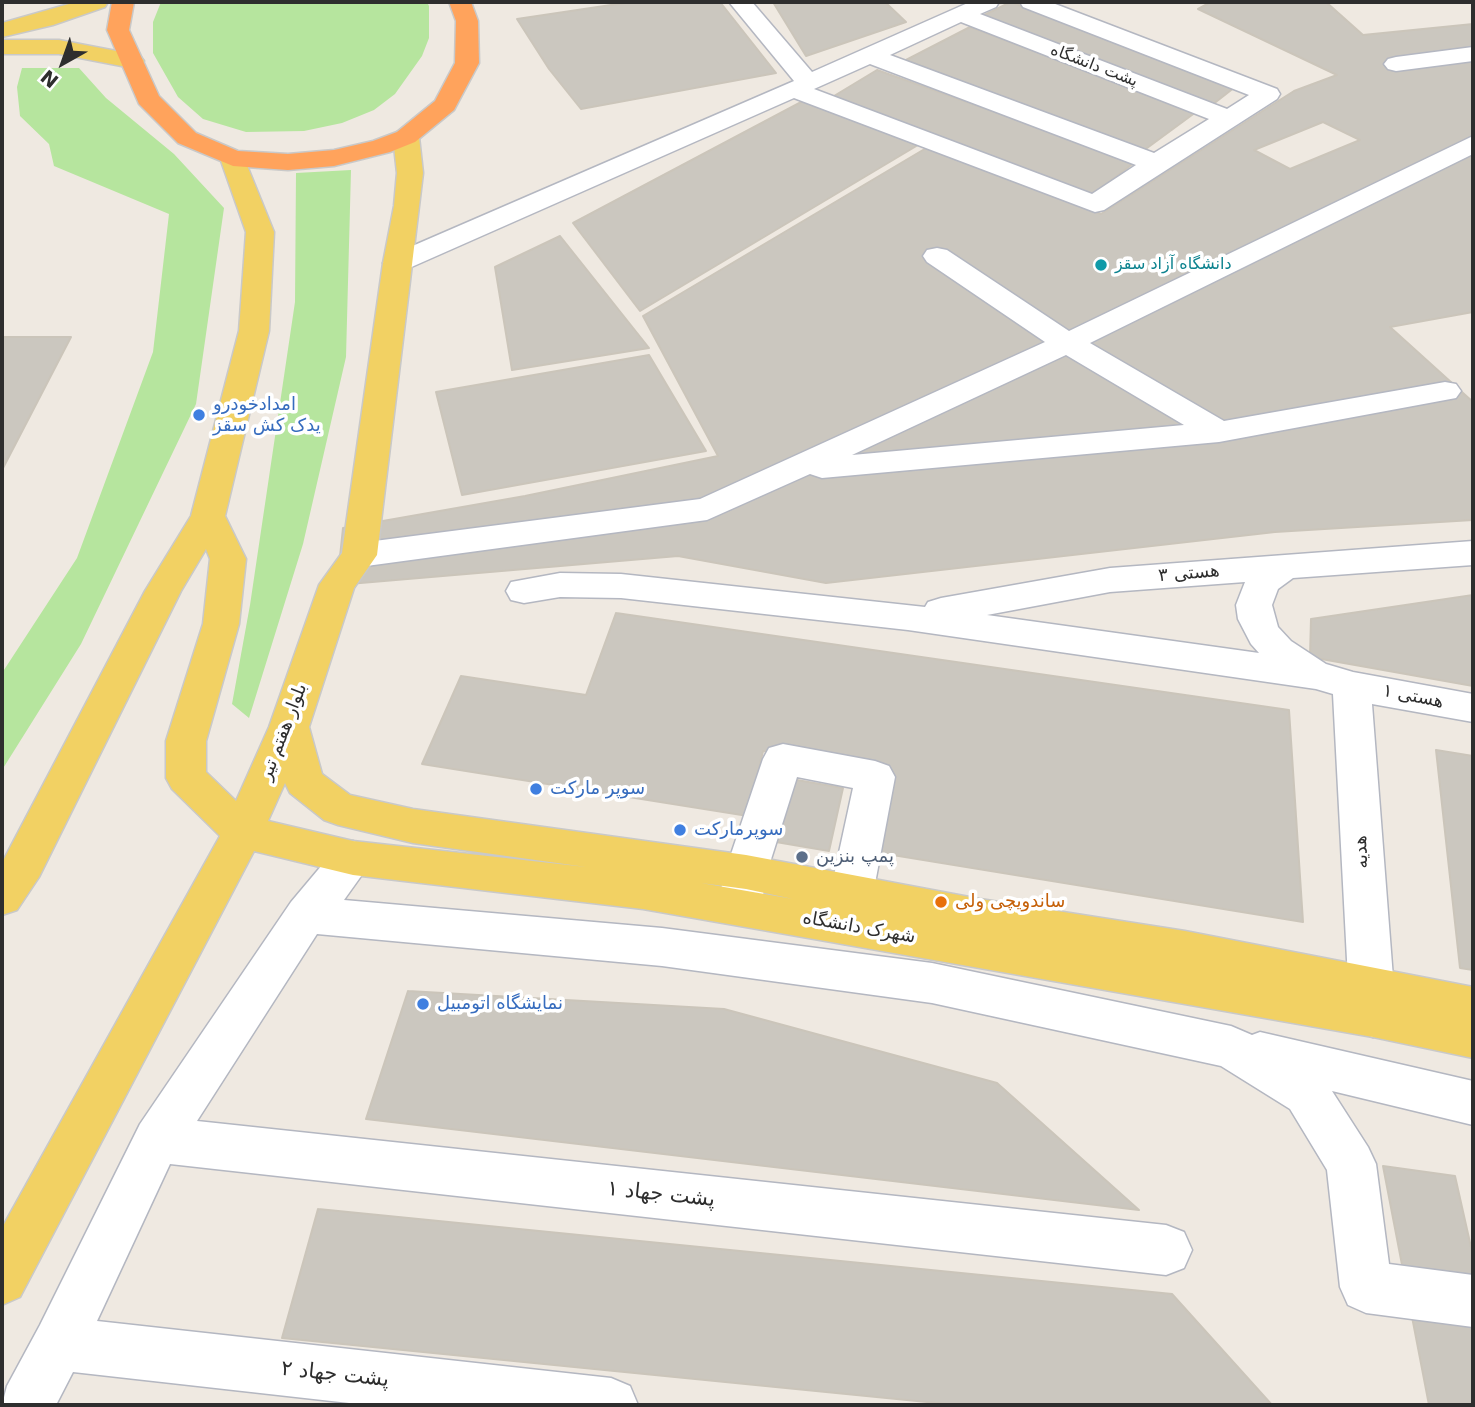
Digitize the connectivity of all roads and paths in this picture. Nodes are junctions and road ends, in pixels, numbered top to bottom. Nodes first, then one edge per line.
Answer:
1 (97, 2) edge
2 (123, 2) edge
3 (460, 2) edge
4 (740, 2) edge
5 (988, 2) edge
6 (1031, 2) edge
7 (960, 14) junction
8 (2, 30) edge
9 (2, 47) edge
10 (1473, 54) edge
11 (868, 55) junction
12 (132, 61) junction
13 (1396, 64) dead end
14 (800, 85) junction
15 (1227, 118) junction
16 (406, 137) junction
17 (1473, 144) edge
18 (233, 158) junction
19 (1156, 163) junction
20 (937, 256) dead end
21 (397, 263) junction
22 (1066, 343) junction
23 (1445, 391) dead end
24 (1219, 432) junction
25 (795, 470) junction
26 (208, 516) junction
27 (1473, 553) edge
28 (359, 555) junction
29 (1286, 566) junction
30 (524, 591) dead end
31 (908, 618) junction
32 (1335, 680) junction
33 (1473, 708) edge
34 (289, 727) junction
35 (243, 832) junction
36 (353, 858) junction
37 (742, 890) junction
38 (2, 897) edge
39 (849, 909) junction
40 (306, 915) junction
41 (1371, 1002) junction
42 (1473, 1007) edge
43 (1473, 1037) edge
44 (1231, 1047) junction
45 (1473, 1103) edge
46 (157, 1140) junction
47 (1166, 1250) dead end
48 (2, 1279) edge
49 (1473, 1301) edge
50 (59, 1344) junction
51 (26, 1405) edge
52 (611, 1405) edge

1 - 8 main road
2 - 12 highway
3 - 16 highway
4 - 14 street
5 - 7 street
6 - 15 street
7 - 11 street
7 - 15 street, پشت دانشگاه
9 - 12 main road
10 - 13 street
11 - 14 street
11 - 19 street
12 - 18 highway
14 - 19 street
14 - 21 street
15 - 19 street
16 - 18 highway
16 - 21 main road, بلوار هفتم تیر
17 - 22 street
18 - 26 main road
20 - 22 street
21 - 28 main road, بلوار هفتم تیر
22 - 24 street
22 - 25 street
23 - 24 street
24 - 25 street
25 - 28 street
26 - 35 main road
26 - 38 main road
27 - 29 street, هستی ۳
28 - 34 main road, بلوار هفتم تیر
29 - 31 street, هستی ۳
29 - 32 street
30 - 31 street, هستی ۱
31 - 32 street, هستی ۱
32 - 33 street, هستی ۱
32 - 41 street, هدیه
34 - 35 main road, بلوار هفتم تیر
34 - 37 main road
35 - 36 main road, شهرک دانشگاه
35 - 48 main road, بلوار هفتم تیر
36 - 37 main road, شهرک دانشگاه
36 - 40 street
37 - 39 main road, شهرک دانشگاه
37 - 39 street
39 - 41 main road, شهرک دانشگاه
40 - 44 street
40 - 46 street
41 - 42 main road
41 - 43 main road, شهرک دانشگاه
44 - 45 street
44 - 49 street
46 - 47 street, پشت جهاد ۱
46 - 50 street
50 - 51 street
50 - 52 street, پشت جهاد ۲

